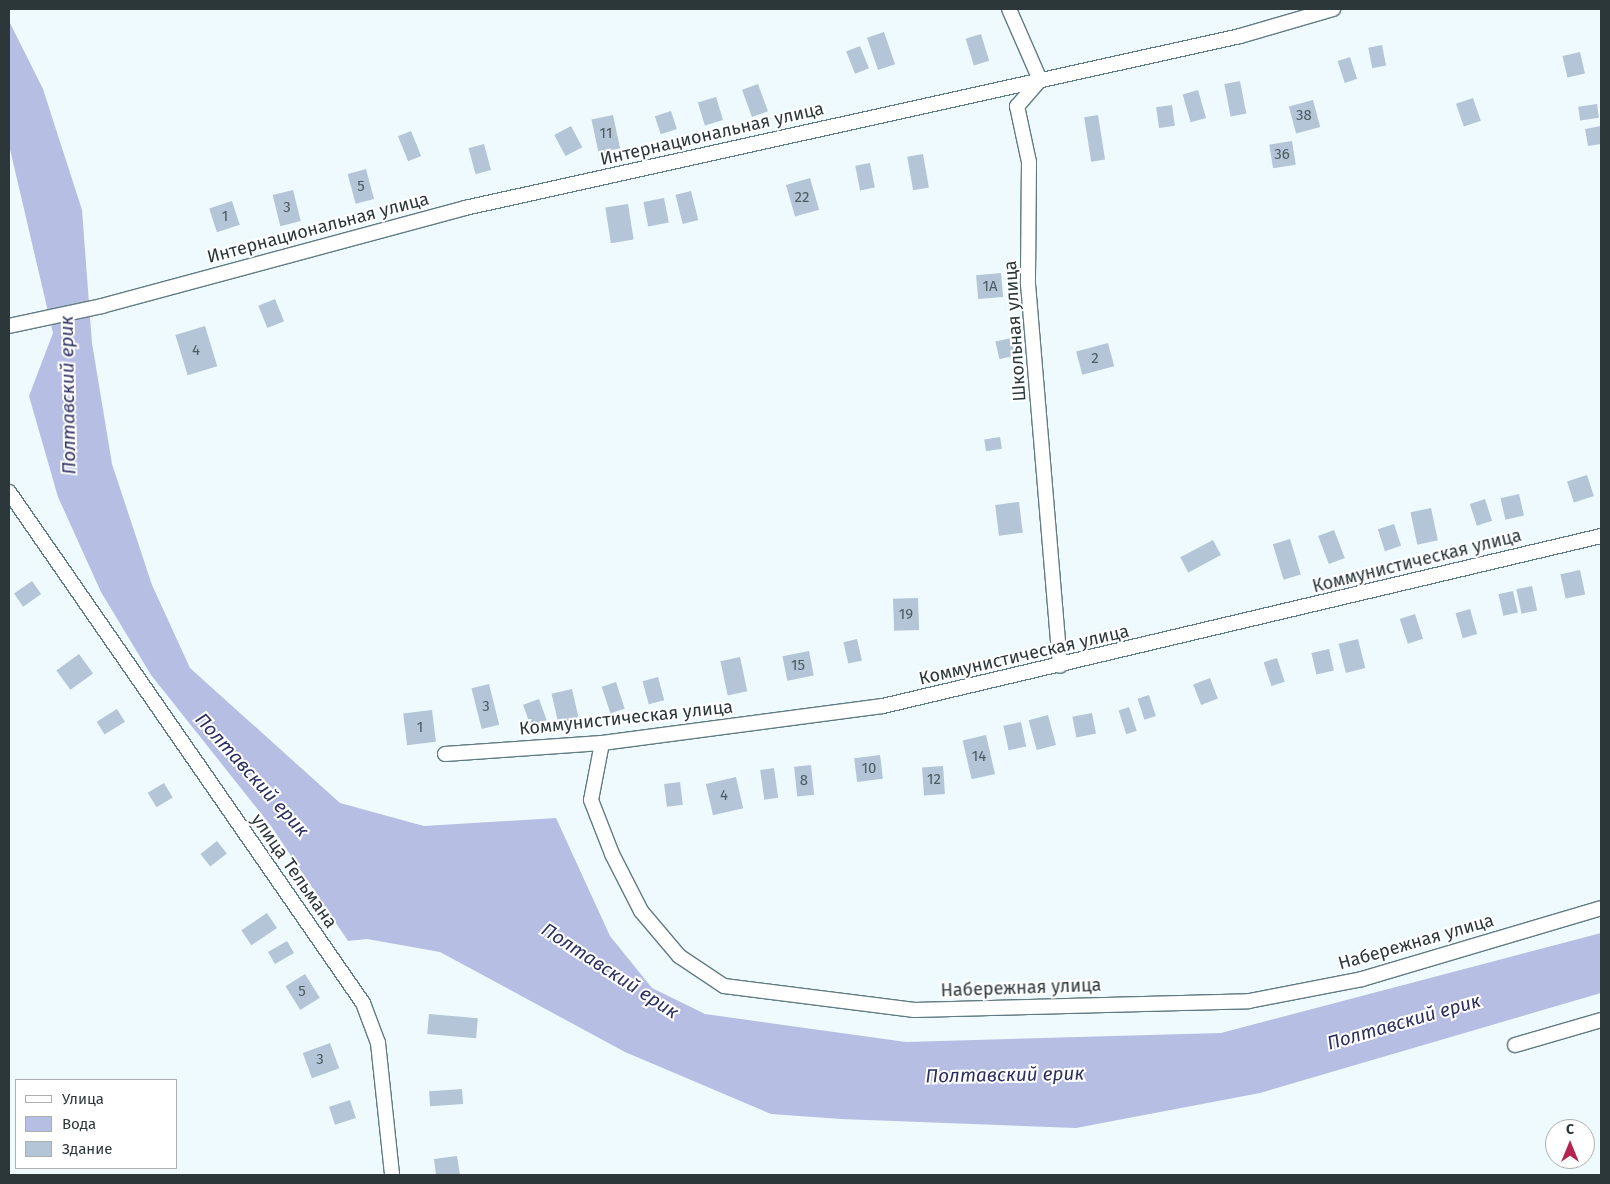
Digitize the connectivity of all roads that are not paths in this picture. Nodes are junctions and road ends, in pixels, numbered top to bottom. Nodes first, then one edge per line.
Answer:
1 (1009, 9) edge
2 (1333, 9) edge
3 (1040, 80) junction
4 (9, 326) edge
5 (9, 492) edge
6 (1601, 536) edge
7 (1060, 666) junction
8 (602, 743) junction
9 (445, 754) dead end
10 (1601, 908) edge
11 (1601, 1020) edge
12 (1514, 1045) dead end
13 (392, 1175) edge

1 - 3 street
2 - 3 street, Интернациональная улица
3 - 4 street, Интернациональная улица
3 - 7 street, Школьная улица
5 - 13 street, улица Тельмана
6 - 7 street, Коммунистическая улица
7 - 8 street, Коммунистическая улица
8 - 9 street, Коммунистическая улица
8 - 10 street, Набережная улица
11 - 12 street

